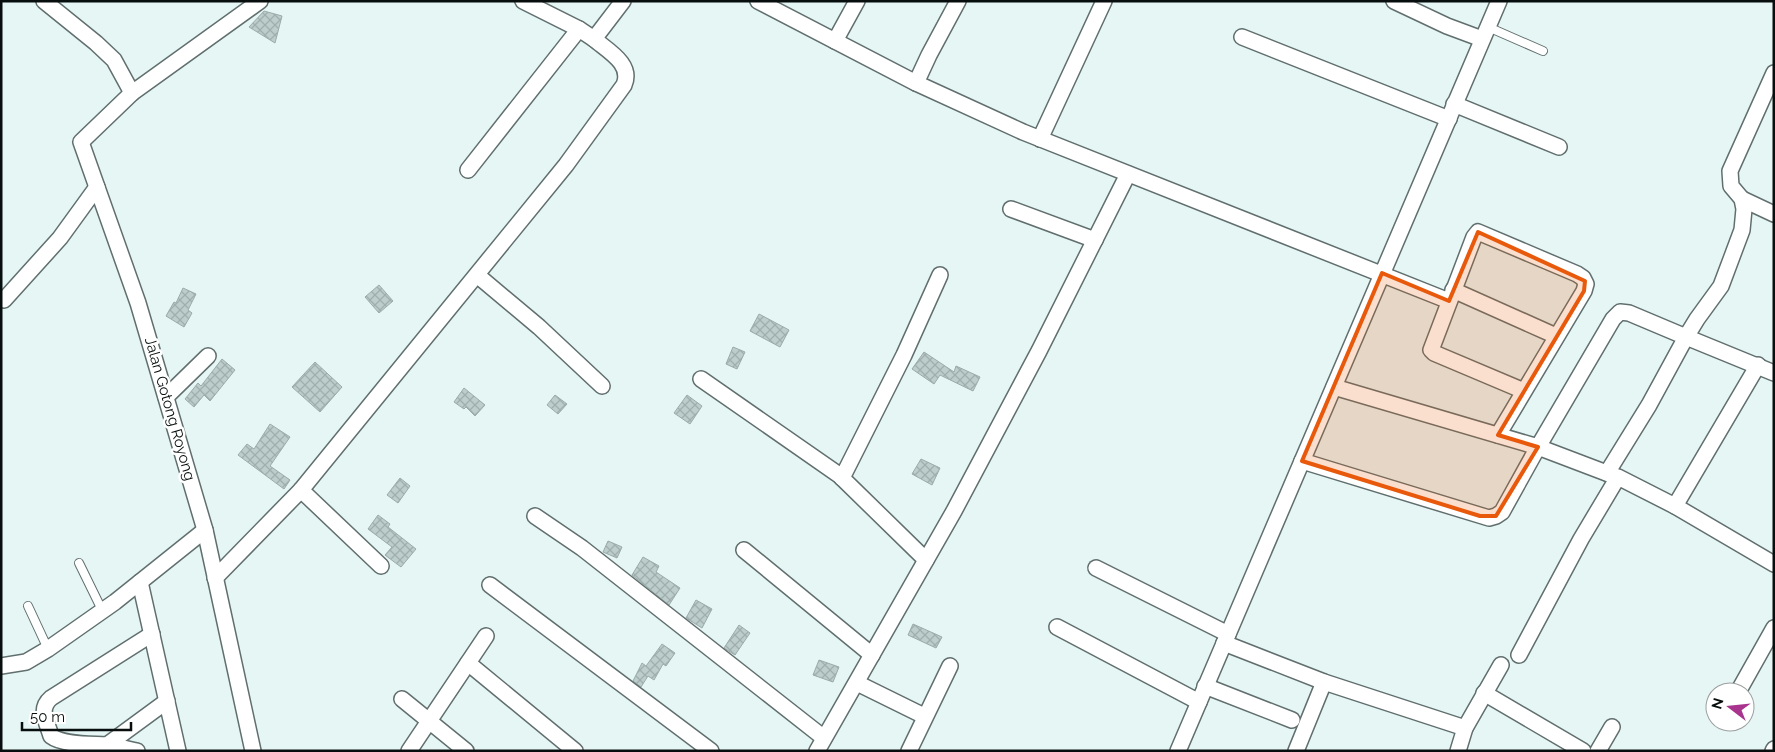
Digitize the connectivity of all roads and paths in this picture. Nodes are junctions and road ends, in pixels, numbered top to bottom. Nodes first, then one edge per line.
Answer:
1 (44, 1) edge
2 (260, 1) edge
3 (523, 1) edge
4 (623, 1) edge
5 (758, 1) edge
6 (857, 1) edge
7 (958, 1) edge
8 (1104, 1) edge
9 (1394, 1) edge
10 (1498, 1) edge
11 (580, 28) junction
12 (1485, 33) junction
13 (1242, 37) dead end
14 (594, 39) junction
15 (835, 41) junction
16 (1543, 51) dead end
17 (1774, 73) edge
18 (916, 83) junction
19 (132, 93) junction
20 (1454, 104) junction
21 (1448, 119) junction
22 (1040, 139) junction
23 (1559, 147) dead end
24 (468, 170) dead end
25 (1128, 174) junction
26 (97, 187) junction
27 (1742, 199) junction
28 (1011, 209) dead end
29 (1774, 214) edge
30 (1095, 240) junction
31 (477, 274) junction
32 (1382, 274) junction
33 (940, 275) dead end
34 (1451, 296) junction
35 (4, 300) dead end
36 (1556, 336) junction
37 (1686, 337) junction
38 (208, 356) dead end
39 (1758, 365) junction
40 (1774, 373) edge
41 (701, 379) dead end
42 (602, 386) dead end
43 (1334, 386) junction
44 (1524, 391) junction
45 (166, 397) junction
46 (1498, 435) junction
47 (1538, 447) junction
48 (1302, 461) junction
49 (1613, 475) junction
50 (842, 478) junction
51 (301, 490) junction
52 (1675, 506) junction
53 (535, 516) dead end
54 (205, 530) junction
55 (744, 550) dead end
56 (926, 560) junction
57 (79, 563) dead end
58 (1774, 564) edge
59 (381, 566) dead end
60 (1096, 568) dead end
61 (215, 578) junction
62 (140, 582) junction
63 (490, 584) dead end
64 (28, 606) dead end
65 (102, 610) junction
66 (1057, 626) dead end
67 (1774, 628) edge
68 (152, 634) junction
69 (486, 636) dead end
70 (1226, 638) junction
71 (48, 649) junction
72 (872, 654) junction
73 (1519, 655) dead end
74 (468, 663) junction
75 (1501, 665) dead end
76 (1, 666) edge
77 (950, 666) dead end
78 (1324, 682) junction
79 (1744, 682) edge
80 (857, 683) junction
81 (1205, 686) junction
82 (1484, 694) junction
83 (402, 699) dead end
84 (167, 701) junction
85 (1198, 702) junction
86 (924, 716) junction
87 (430, 720) junction
88 (1292, 720) dead end
89 (1612, 727) dead end
90 (1465, 728) junction
91 (820, 744) edge
92 (107, 745) junction
93 (574, 750) edge
94 (137, 751) edge
95 (178, 751) edge
96 (253, 751) edge
97 (409, 751) edge
98 (466, 751) edge
99 (711, 751) edge
100 (909, 751) edge
101 (1178, 751) edge
102 (1296, 751) edge
103 (1458, 751) edge
104 (1583, 751) edge
105 (1598, 751) edge

1 - 19 street
2 - 19 street
3 - 11 street
4 - 14 street
5 - 15 street
6 - 15 street
7 - 18 street
8 - 22 street
9 - 12 street
10 - 12 street
11 - 14 street
11 - 24 street
12 - 16 lane
12 - 20 street
13 - 21 street
14 - 31 street
15 - 18 street
17 - 27 street
18 - 22 street
19 - 26 street, Jalan Gotong Royong
20 - 21 street
20 - 23 street
21 - 32 street
22 - 25 street
25 - 30 street
25 - 32 street
26 - 35 street
26 - 45 street, Jalan Gotong Royong
27 - 29 street
27 - 37 street
28 - 30 street
30 - 56 street
31 - 42 street
31 - 51 street
32 - 34 street
32 - 43 street
33 - 50 street
34 - 36 street
34 - 36 street
34 - 44 street
36 - 44 street
37 - 39 street
37 - 47 street
37 - 49 street
38 - 45 street
39 - 40 street
39 - 52 street
41 - 50 street
43 - 46 street
43 - 48 street
44 - 46 street
45 - 54 street, Jalan Gotong Royong
46 - 47 street
47 - 48 street
47 - 49 street
48 - 70 street
49 - 52 street
49 - 73 street
50 - 56 street
51 - 59 street
51 - 61 street
52 - 58 street
53 - 91 street
54 - 61 street, Jalan Gotong Royong
54 - 62 street
55 - 72 street
56 - 72 street
57 - 65 lane
60 - 70 street
61 - 96 street, Jalan Gotong Royong
62 - 65 street
62 - 68 street
63 - 99 street
64 - 71 lane
65 - 71 street
66 - 85 street
67 - 79 street
68 - 84 street
68 - 92 street
69 - 74 street
70 - 78 street
70 - 81 street
71 - 76 street
72 - 80 street
74 - 87 street
74 - 93 street
75 - 82 street
77 - 86 street
78 - 90 street
78 - 102 street
80 - 86 street
80 - 91 street
81 - 85 street
81 - 88 street
82 - 90 street
82 - 104 street
83 - 87 street
84 - 92 street
84 - 95 street
85 - 101 street
86 - 100 street
87 - 97 street
87 - 98 street
89 - 105 street
90 - 103 street
92 - 94 street

